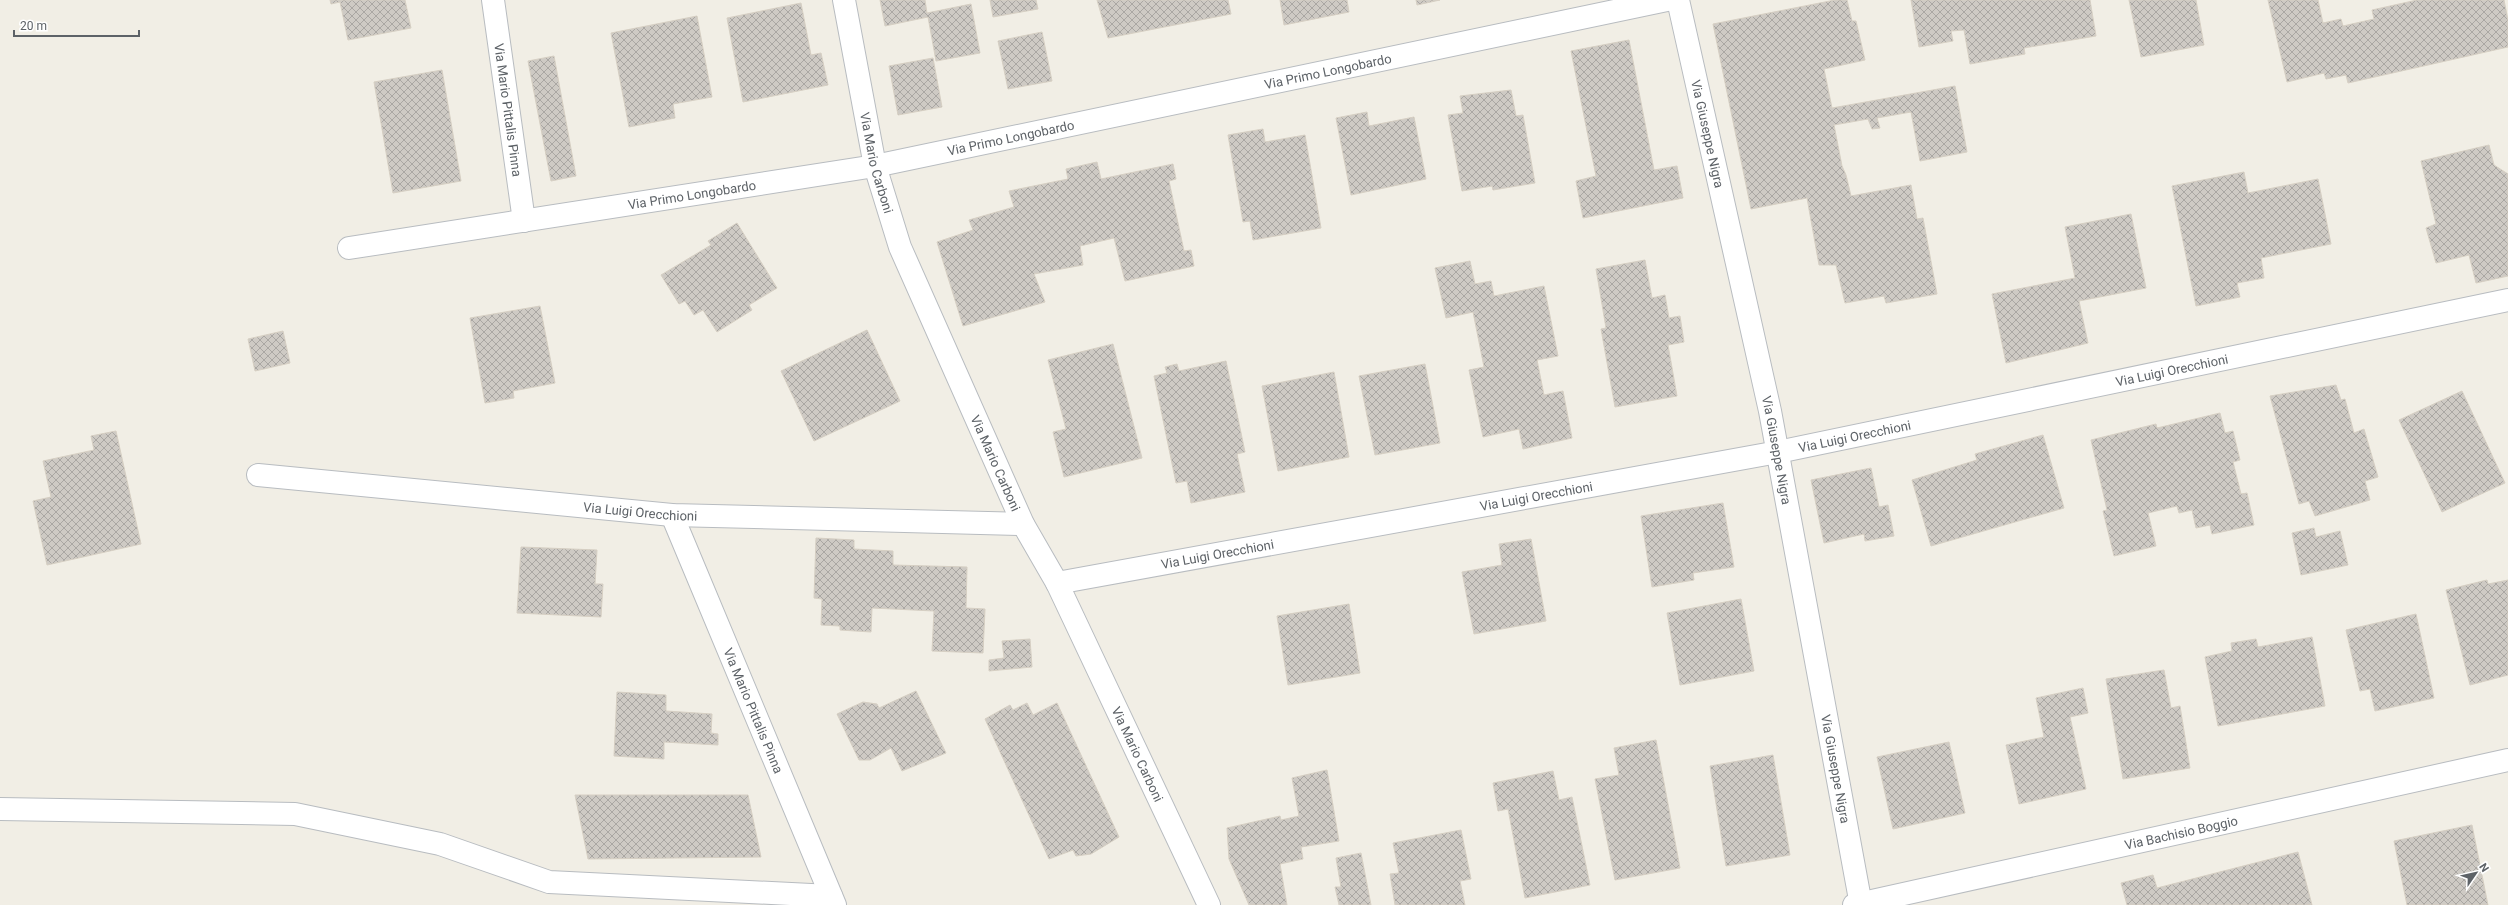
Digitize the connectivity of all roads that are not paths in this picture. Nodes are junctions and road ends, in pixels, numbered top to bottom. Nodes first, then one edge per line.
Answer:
1 (493, 0) edge
2 (844, 0) edge
3 (1667, 0) edge
4 (1678, 0) edge
5 (876, 166) junction
6 (524, 220) junction
7 (349, 248) dead end
8 (2508, 300) edge
9 (1778, 452) junction
10 (258, 475) dead end
11 (672, 516) junction
12 (1023, 524) junction
13 (1057, 583) junction
14 (2508, 760) edge
15 (0, 809) edge
16 (833, 901) edge
17 (1209, 905) edge
18 (1859, 905) edge

1 - 6 street, Via Mario Pittalis Pinna
2 - 5 street, Via Mario Carboni
3 - 5 street, Via Primo Longobardo
4 - 9 street, Via Giuseppe Nigra
5 - 6 street, Via Primo Longobardo
5 - 12 street, Via Mario Carboni
6 - 7 street, Via Primo Longobardo
8 - 9 street, Via Luigi Orecchioni
9 - 13 street, Via Luigi Orecchioni
9 - 18 street, Via Giuseppe Nigra
10 - 11 street, Via Luigi Orecchioni
11 - 12 street, Via Luigi Orecchioni
11 - 16 street, Via Mario Pittalis Pinna
12 - 13 street, Via Mario Carboni
13 - 17 street, Via Mario Carboni
14 - 18 street, Via Bachisio Boggio
15 - 16 street

